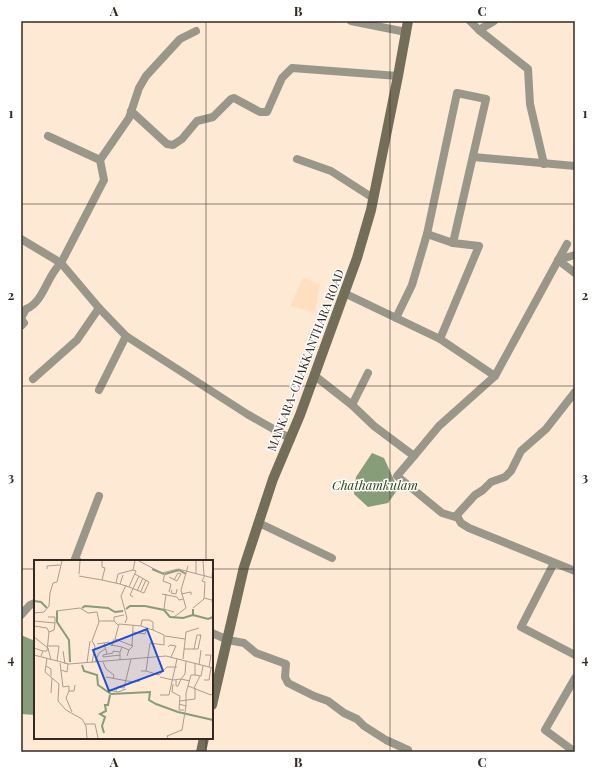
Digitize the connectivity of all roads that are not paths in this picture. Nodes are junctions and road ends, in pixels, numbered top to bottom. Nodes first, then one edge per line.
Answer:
1 (351, 21) edge
2 (408, 21) edge
3 (470, 21) edge
4 (494, 21) edge
5 (479, 30) junction
6 (196, 31) dead end
7 (406, 32) junction
8 (398, 76) junction
9 (131, 111) junction
10 (48, 136) dead end
11 (473, 157) junction
12 (297, 158) dead end
13 (100, 160) junction
14 (544, 164) junction
15 (575, 166) edge
16 (373, 198) junction
17 (427, 234) junction
18 (21, 239) edge
19 (453, 243) junction
20 (567, 244) dead end
21 (575, 255) edge
22 (558, 260) junction
23 (61, 263) junction
24 (575, 273) edge
25 (344, 293) junction
26 (99, 308) junction
27 (21, 318) edge
28 (396, 318) junction
29 (21, 326) edge
30 (126, 336) junction
31 (440, 339) junction
32 (368, 372) dead end
33 (315, 376) junction
34 (494, 376) junction
35 (33, 379) dead end
36 (99, 390) dead end
37 (575, 392) edge
38 (352, 405) junction
39 (291, 439) junction
40 (414, 456) junction
41 (99, 496) dead end
42 (456, 516) junction
43 (259, 523) junction
44 (332, 558) dead end
45 (75, 560) edge
46 (554, 563) junction
47 (575, 570) edge
48 (34, 603) edge
49 (21, 615) edge
50 (213, 633) edge
51 (228, 640) junction
52 (575, 655) edge
53 (575, 678) edge
54 (213, 701) edge
55 (204, 739) edge
56 (201, 752) edge
57 (407, 752) edge
58 (574, 752) edge

1 - 7 street
2 - 7 main road, MANKARA-CHAKKANTHARA ROAD
3 - 5 street
4 - 5 street
5 - 14 street
6 - 9 street
7 - 8 main road, MANKARA-CHAKKANTHARA ROAD
8 - 9 street
8 - 16 main road, MANKARA-CHAKKANTHARA ROAD
9 - 13 street
10 - 13 street
11 - 14 street
11 - 17 street
11 - 19 street
12 - 16 street
13 - 23 street
14 - 15 street
16 - 25 main road, MANKARA-CHAKKANTHARA ROAD
17 - 19 street
17 - 28 street
18 - 23 street
19 - 31 street
20 - 22 street
21 - 22 street
22 - 24 street
22 - 34 street
23 - 26 street
23 - 27 street
25 - 28 street
25 - 33 main road, MANKARA-CHAKKANTHARA ROAD
26 - 30 street
26 - 35 street
27 - 29 street
28 - 31 street
30 - 36 street
30 - 39 street
31 - 34 street
32 - 38 street
33 - 38 street
33 - 39 main road, MANKARA-CHAKKANTHARA ROAD
34 - 40 street
37 - 42 street
38 - 40 street
39 - 43 main road, MANKARA-CHAKKANTHARA ROAD
40 - 42 street
41 - 45 street
42 - 46 street
43 - 44 street
43 - 51 main road, MANKARA-CHAKKANTHARA ROAD
46 - 47 street
46 - 52 street
48 - 49 street
50 - 51 street
51 - 54 main road, MANKARA-CHAKKANTHARA ROAD
51 - 57 street
53 - 58 street
55 - 56 main road

